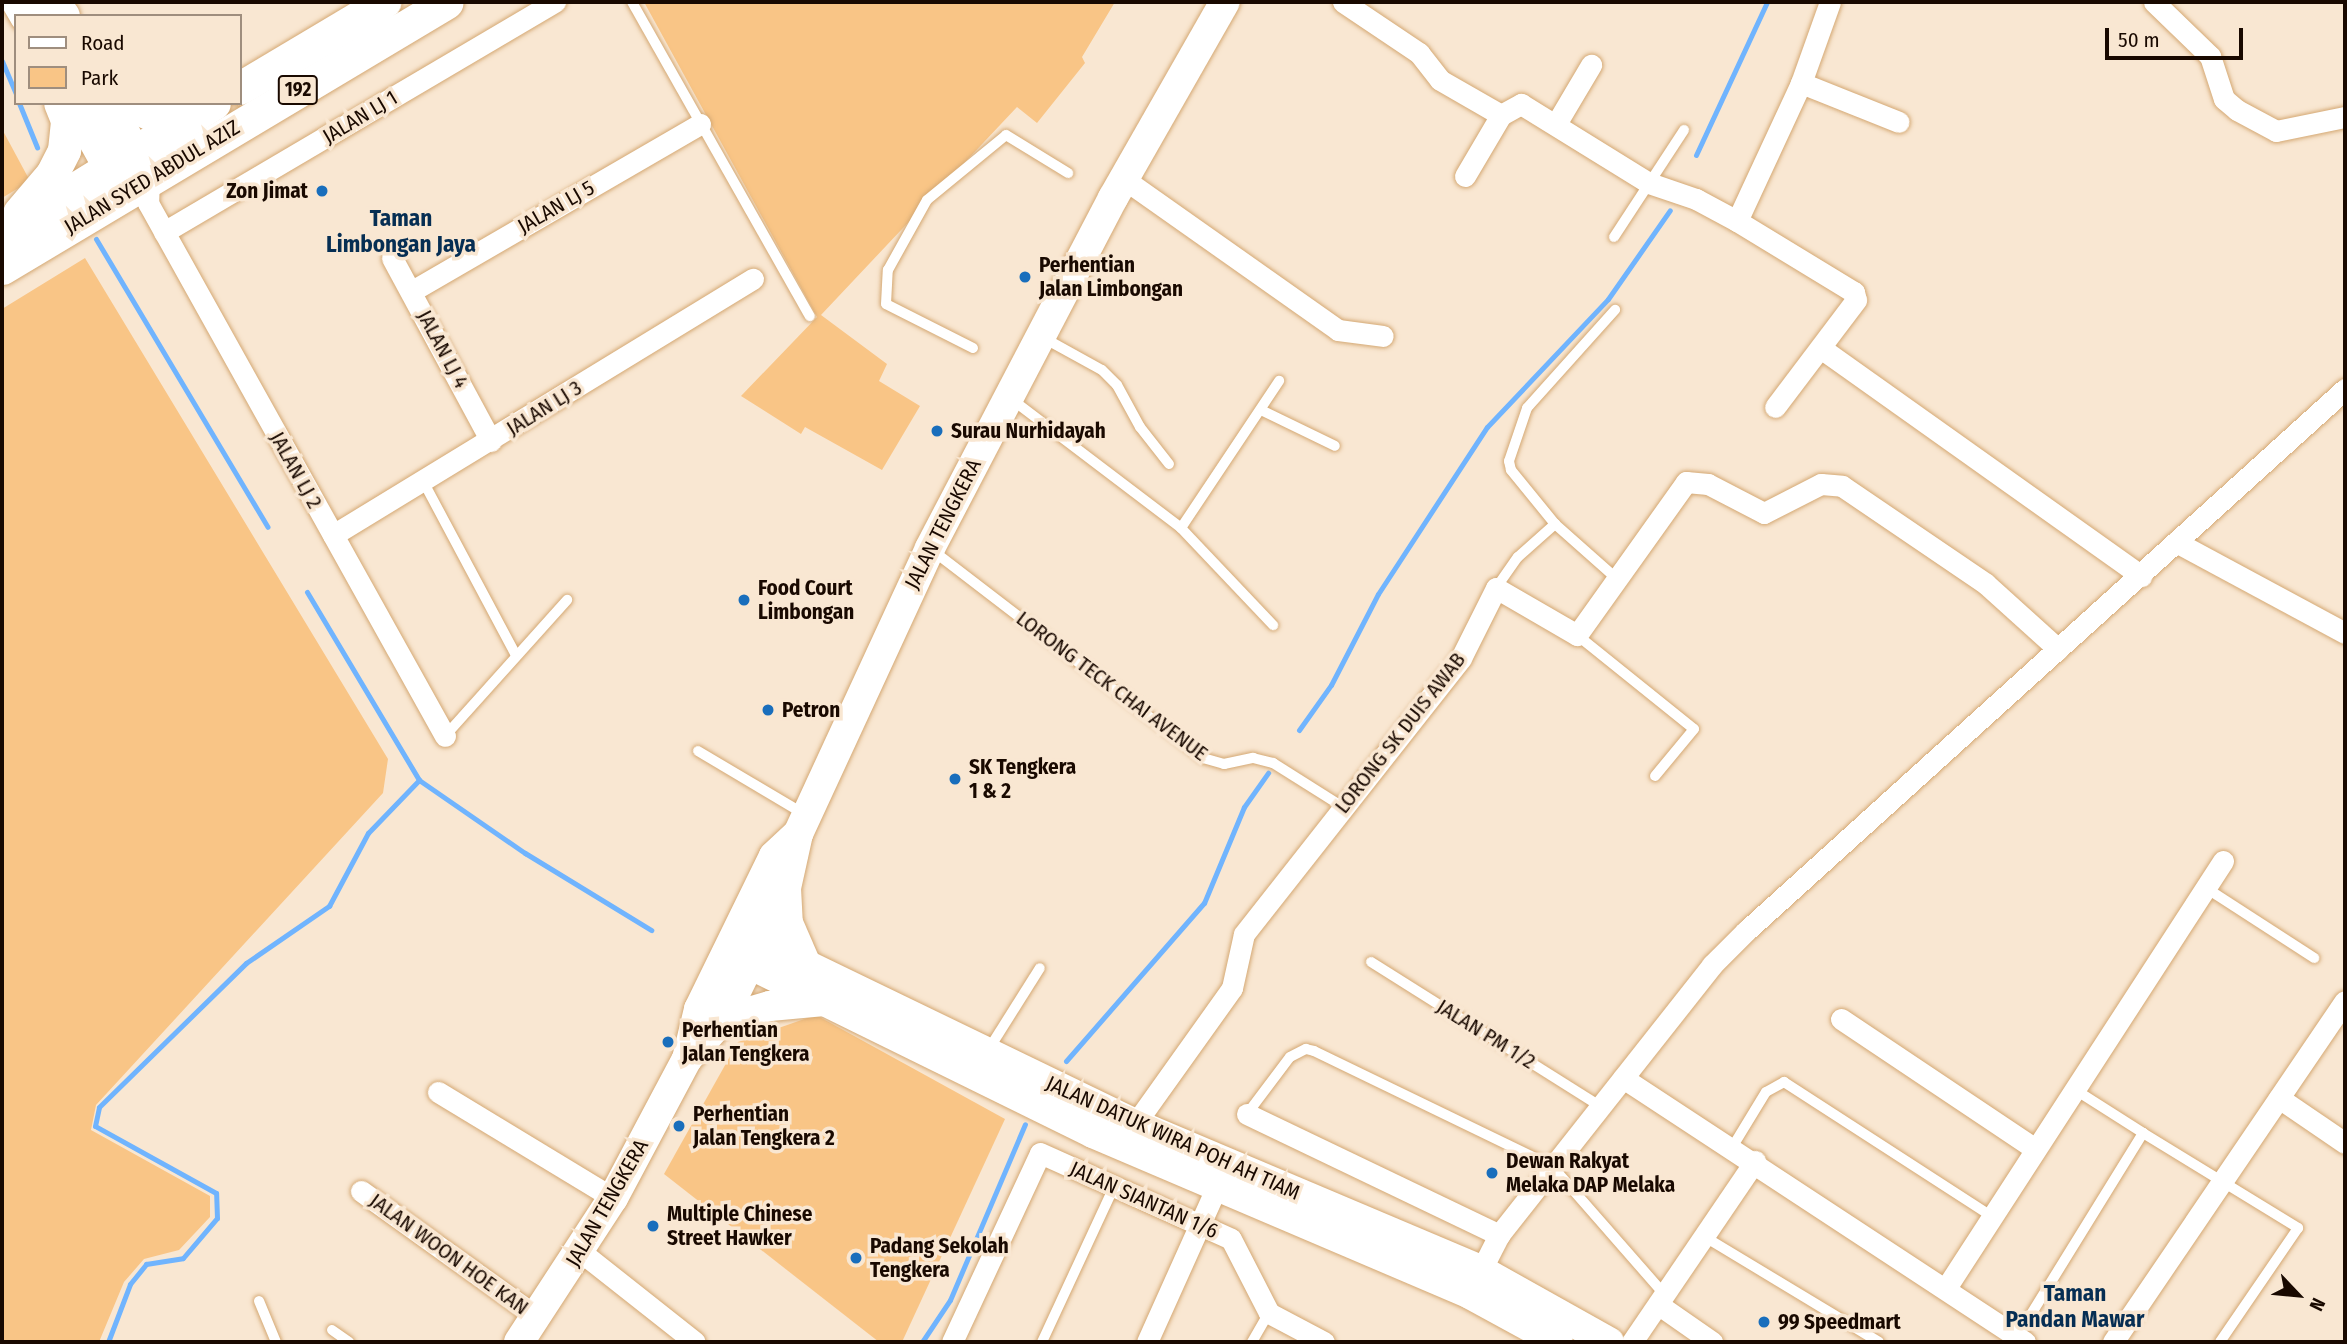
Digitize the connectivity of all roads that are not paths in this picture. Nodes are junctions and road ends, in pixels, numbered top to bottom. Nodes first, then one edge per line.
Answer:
1 (384, 2) edge
2 (447, 2) edge
3 (555, 2) edge
4 (632, 2) edge
5 (1225, 2) edge
6 (1343, 2) edge
7 (1830, 2) edge
8 (2154, 2) edge
9 (1591, 65) dead end
10 (1801, 83) junction
11 (242, 87) edge
12 (61, 105) edge
13 (76, 105) edge
14 (107, 105) edge
15 (130, 105) edge
16 (198, 105) edge
17 (212, 105) edge
18 (1501, 115) junction
19 (2345, 117) edge
20 (1899, 122) dead end
21 (700, 124) junction
22 (1556, 124) junction
23 (1684, 130) dead end
24 (1068, 173) dead end
25 (1465, 176) dead end
26 (133, 179) junction
27 (1124, 179) junction
28 (1649, 183) junction
29 (1737, 220) junction
30 (2, 228) edge
31 (164, 232) junction
32 (2, 234) edge
33 (1614, 237) dead end
34 (392, 258) dead end
35 (2, 268) edge
36 (753, 279) dead end
37 (412, 290) junction
38 (1615, 310) dead end
39 (810, 316) dead end
40 (1040, 336) junction
41 (1383, 336) dead end
42 (973, 348) dead end
43 (1822, 349) junction
44 (1279, 381) dead end
45 (2345, 389) edge
46 (1008, 396) junction
47 (1774, 407) dead end
48 (1261, 410) junction
49 (491, 441) junction
50 (1335, 446) dead end
51 (1169, 464) dead end
52 (423, 481) junction
53 (1555, 524) junction
54 (1181, 528) junction
55 (333, 535) junction
56 (2176, 542) junction
57 (930, 548) junction
58 (2141, 576) junction
59 (1617, 579) junction
60 (1496, 588) junction
61 (566, 600) dead end
62 (1273, 625) dead end
63 (2344, 630) edge
64 (1577, 635) junction
65 (2058, 649) junction
66 (516, 655) junction
67 (444, 737) joint
68 (698, 751) dead end
69 (1655, 776) dead end
70 (1343, 807) junction
71 (802, 825) junction
72 (2224, 860) dead end
73 (786, 888) junction
74 (2206, 888) junction
75 (744, 948) junction
76 (2314, 958) dead end
77 (1371, 962) dead end
78 (807, 967) junction
79 (1040, 968) dead end
80 (828, 1001) junction
81 (2345, 1001) edge
82 (1841, 1019) dead end
83 (722, 1020) junction
84 (986, 1054) junction
85 (687, 1059) junction
86 (1623, 1078) junction
87 (2074, 1089) junction
88 (438, 1091) dead end
89 (2279, 1098) junction
90 (1600, 1106) junction
91 (1247, 1114) joint
92 (1135, 1124) junction
93 (2143, 1133) junction
94 (2345, 1143) edge
95 (1733, 1146) junction
96 (2035, 1148) junction
97 (1755, 1161) junction
98 (1552, 1166) junction
99 (1222, 1176) junction
100 (2221, 1180) junction
101 (1114, 1187) junction
102 (361, 1191) dead end
103 (613, 1198) junction
104 (1991, 1216) junction
105 (1201, 1224) junction
106 (1499, 1235) junction
107 (1705, 1237) junction
108 (581, 1252) junction
109 (1475, 1282) junction
110 (1946, 1288) junction
111 (1662, 1300) junction
112 (259, 1301) dead end
113 (1269, 1313) junction
114 (537, 1317) junction
115 (332, 1330) dead end
116 (2021, 1340) edge
117 (276, 1342) edge
118 (349, 1342) edge
119 (519, 1342) edge
120 (695, 1342) edge
121 (952, 1342) edge
122 (1042, 1342) edge
123 (1147, 1342) edge
124 (1252, 1342) edge
125 (1324, 1342) edge
126 (1558, 1342) edge
127 (1609, 1342) edge
128 (1632, 1342) edge
129 (1712, 1342) edge
130 (1879, 1342) edge
131 (2113, 1342) edge
132 (2220, 1342) edge

1 - 11 main road, JALAN SYED ABDUL AZIZ / 192
2 - 26 main road, JALAN SYED ABDUL AZIZ / 192
3 - 31 street, JALAN LJ 1
4 - 21 lane
5 - 27 main road, JALAN TENGKERA
6 - 18 street
7 - 10 street
8 - 19 street
9 - 22 street
10 - 20 street
10 - 29 street
12 - 30 main road
13 - 26 main road
14 - 26 main road
15 - 16 main road
17 - 26 main road, JALAN SYED ABDUL AZIZ / 192
18 - 22 street
18 - 25 street
21 - 37 street, JALAN LJ 5
21 - 39 lane
22 - 28 street
23 - 28 lane
24 - 42 lane
26 - 31 street, JALAN LJ 2
26 - 32 main road, JALAN SYED ABDUL AZIZ / 192
26 - 35 main road, JALAN SYED ABDUL AZIZ / 192
27 - 40 main road, JALAN TENGKERA
27 - 41 street
28 - 29 street
28 - 33 lane
29 - 43 street
31 - 55 street, JALAN LJ 2
34 - 37 street, JALAN LJ 4
36 - 49 street, JALAN LJ 3
37 - 49 street, JALAN LJ 4
38 - 53 lane
40 - 46 main road, JALAN TENGKERA
40 - 51 lane
43 - 47 street
43 - 58 street
44 - 48 lane
45 - 56 street
46 - 54 lane
46 - 57 main road, JALAN TENGKERA
48 - 50 lane
48 - 54 lane
49 - 52 street, JALAN LJ 3
52 - 55 street, JALAN LJ 3
52 - 66 lane
53 - 59 lane
53 - 60 lane
54 - 62 lane
55 - 67 street, JALAN LJ 2
56 - 58 street
56 - 63 street
57 - 70 lane, LORONG TECK CHAI AVENUE
57 - 71 main road, JALAN TENGKERA
58 - 65 street
59 - 64 street
59 - 65 street
60 - 64 street
60 - 70 street, LORONG SK DUIS AWAB
61 - 66 lane
64 - 69 lane
65 - 86 street
66 - 67 lane
68 - 71 lane
70 - 92 street, LORONG SK DUIS AWAB
71 - 73 main road, JALAN TENGKERA
71 - 75 main road, JALAN TENGKERA
72 - 74 street
73 - 75 main road, JALAN TENGKERA
73 - 78 main road
74 - 76 lane
74 - 87 street
75 - 78 main road, JALAN DATUK WIRA POH AH TIAM
75 - 80 main road, JALAN DATUK WIRA POH AH TIAM
75 - 83 main road, JALAN TENGKERA
75 - 85 main road, JALAN TENGKERA
77 - 90 lane, JALAN PM 1/2
78 - 84 main road, JALAN DATUK WIRA POH AH TIAM
79 - 84 lane
80 - 83 main road
80 - 99 main road, JALAN DATUK WIRA POH AH TIAM
81 - 89 street
82 - 96 street
83 - 85 main road, JALAN TENGKERA
84 - 92 main road, JALAN DATUK WIRA POH AH TIAM
85 - 103 main road, JALAN TENGKERA
86 - 90 street
86 - 95 street
87 - 93 lane
87 - 96 street
88 - 103 street
89 - 94 street
89 - 100 street
90 - 98 street
91 - 98 lane
91 - 106 street
92 - 99 main road, JALAN DATUK WIRA POH AH TIAM
93 - 100 lane
93 - 116 lane
95 - 97 street
95 - 104 lane
96 - 104 street
97 - 107 street
97 - 110 street
98 - 106 street
98 - 111 lane
99 - 105 street
99 - 109 main road, JALAN DATUK WIRA POH AH TIAM
100 - 131 street
100 - 132 lane
101 - 105 street, JALAN SIANTAN 1/6
101 - 121 street, JALAN SIANTAN 1/6
101 - 122 lane
102 - 114 street, JALAN WOON HOE KAN
103 - 108 main road, JALAN TENGKERA
104 - 110 street
105 - 113 street, JALAN SIANTAN 1/6
105 - 123 street
106 - 109 street
107 - 111 street
107 - 130 lane
108 - 114 main road, JALAN TENGKERA
108 - 120 street
109 - 126 main road, JALAN DATUK WIRA POH AH TIAM
109 - 127 main road, JALAN DATUK WIRA POH AH TIAM
110 - 116 street
111 - 128 street
111 - 129 street
112 - 117 lane
113 - 124 lane
113 - 125 street
114 - 119 main road, JALAN TENGKERA
115 - 118 lane

